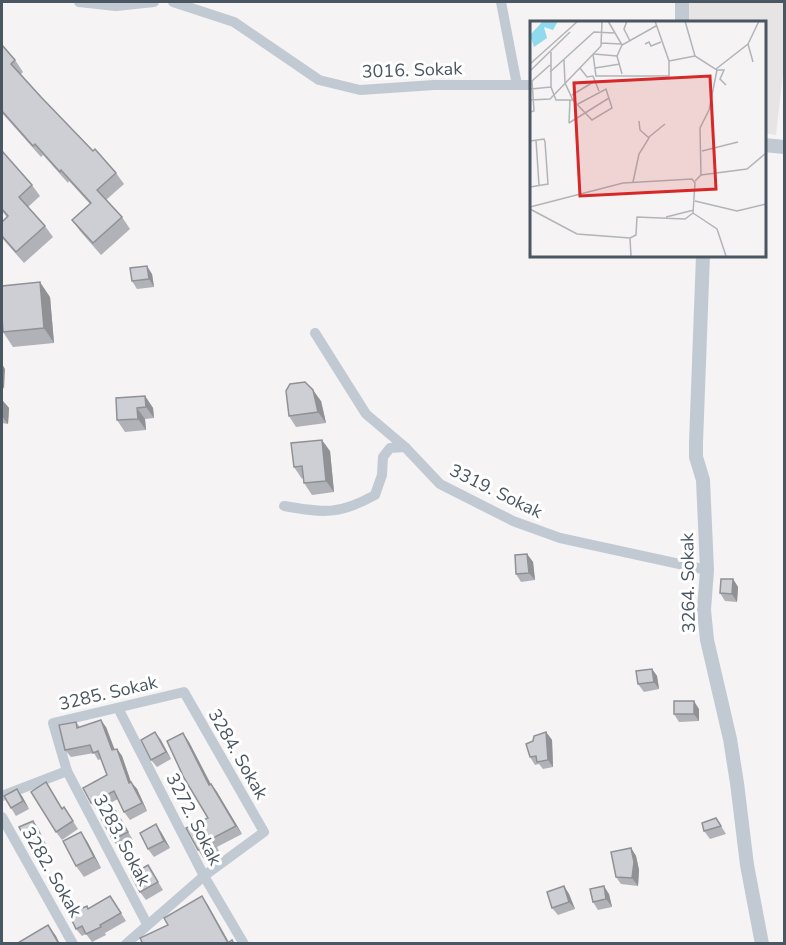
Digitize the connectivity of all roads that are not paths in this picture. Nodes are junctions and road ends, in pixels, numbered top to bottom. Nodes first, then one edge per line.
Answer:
1 (79, 2) edge
2 (154, 2) edge
3 (173, 2) edge
4 (501, 2) edge
5 (682, 2) edge
6 (682, 21) edge
7 (516, 85) junction
8 (530, 85) edge
9 (765, 145) edge
10 (784, 147) edge
11 (704, 256) edge
12 (315, 333) dead end
13 (405, 447) junction
14 (284, 506) dead end
15 (707, 570) junction
16 (184, 692) joint
17 (118, 708) junction
18 (67, 771) junction
19 (2, 796) edge
20 (2, 817) edge
21 (204, 876) junction
22 (147, 924) junction
23 (73, 944) edge
24 (126, 944) edge
25 (244, 944) edge
26 (762, 944) edge

1 - 2 street
3 - 7 street, 3016. Sokak
4 - 7 street
5 - 6 street
7 - 8 street, 3016. Sokak
9 - 10 street
11 - 15 street, 3264. Sokak
12 - 13 street, 3319. Sokak
13 - 14 street
13 - 15 street, 3319. Sokak
15 - 26 street, 3264. Sokak
16 - 17 street, 3285. Sokak
16 - 21 street, 3284. Sokak
17 - 18 street, 3285. Sokak
17 - 21 street, 3272. Sokak
18 - 19 street
18 - 22 street, 3283. Sokak
20 - 23 street, 3282. Sokak
21 - 22 street
21 - 25 street, 3272. Sokak
22 - 24 street

